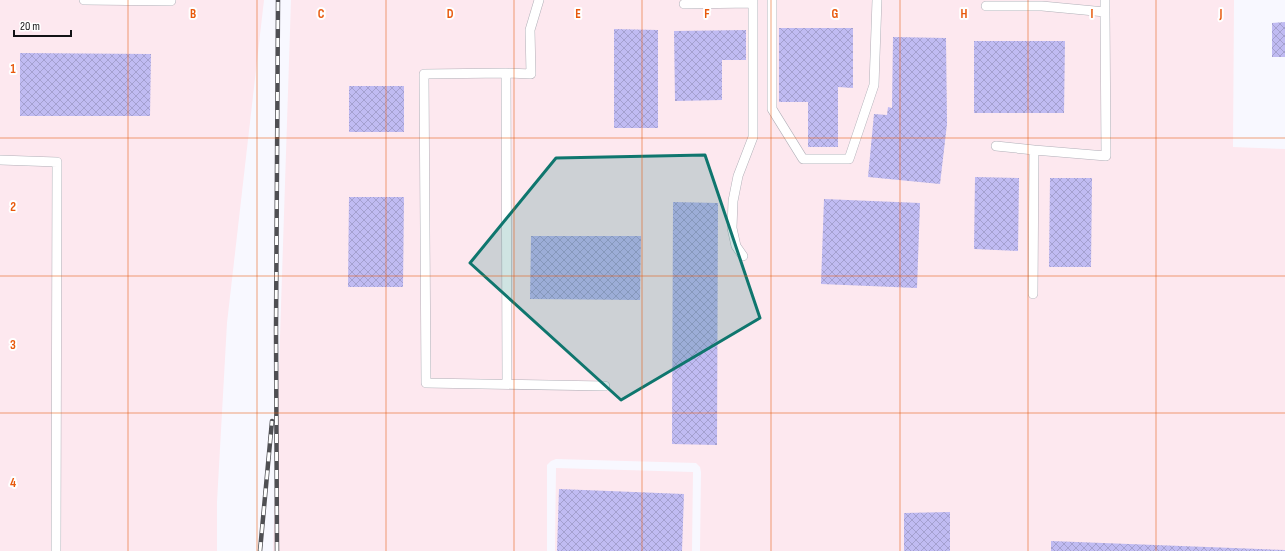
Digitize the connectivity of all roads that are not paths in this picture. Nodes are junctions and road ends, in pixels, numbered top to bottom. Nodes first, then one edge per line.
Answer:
1 (84, 0) edge
2 (171, 0) edge
3 (539, 0) edge
4 (772, 0) edge
5 (877, 0) edge
6 (1105, 0) edge
7 (753, 2) edge
8 (684, 4) dead end
9 (986, 6) dead end
10 (1105, 12) junction
11 (506, 72) junction
12 (996, 146) dead end
13 (1034, 150) junction
14 (0, 160) edge
15 (743, 256) dead end
16 (1032, 294) dead end
17 (507, 384) junction
18 (605, 386) dead end
19 (56, 551) edge

1 - 2 lane
3 - 11 lane
4 - 5 lane
6 - 10 lane
7 - 8 lane
7 - 15 lane
9 - 10 lane
10 - 13 lane
11 - 17 lane
11 - 17 lane
12 - 13 lane
13 - 16 lane
14 - 19 lane
17 - 18 lane

